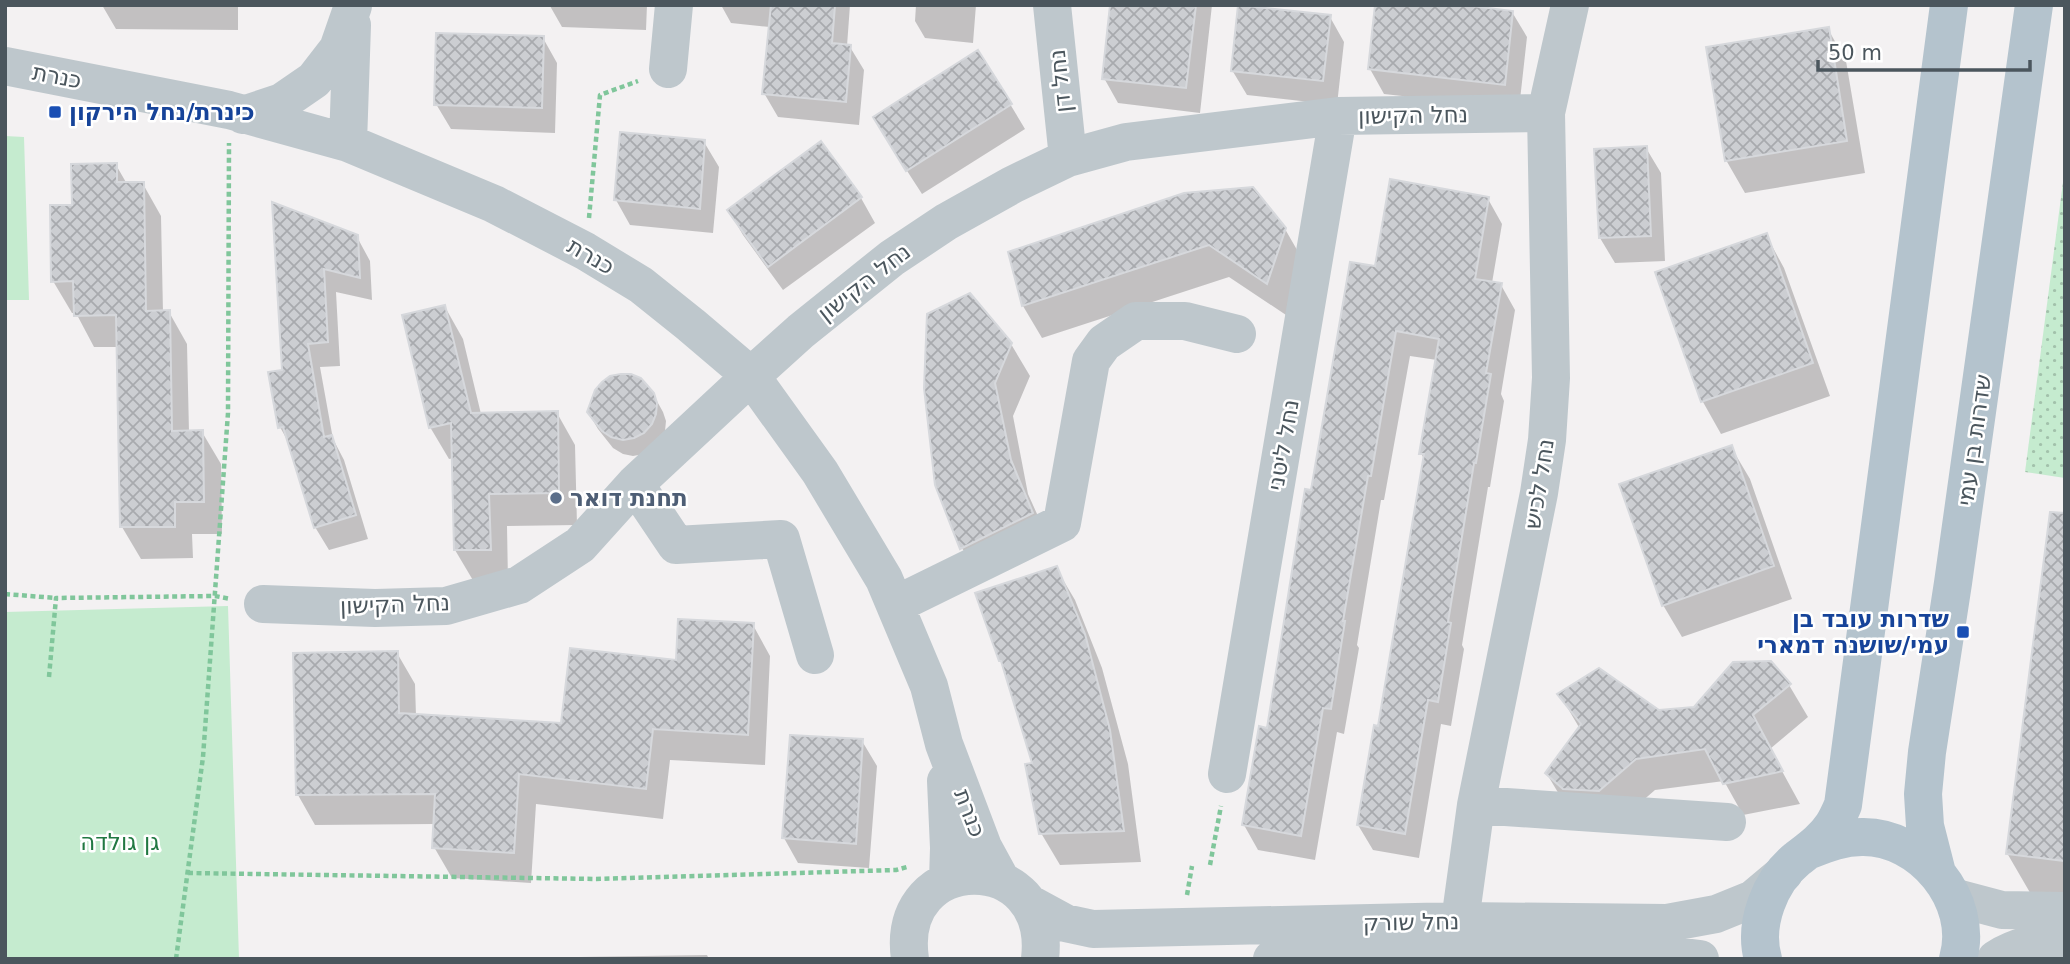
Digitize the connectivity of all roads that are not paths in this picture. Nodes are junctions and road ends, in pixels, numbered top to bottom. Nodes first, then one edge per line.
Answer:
1 (674, 5) edge
2 (1052, 5) edge
3 (1570, 5) edge
4 (1949, 5) edge
5 (2034, 5) edge
6 (353, 6) edge
7 (5, 66) edge
8 (668, 69) road end
9 (236, 112) junction
10 (1546, 113) junction
11 (1339, 116) junction
12 (348, 143) junction
13 (1068, 158) junction
14 (1237, 334) dead end
15 (751, 376) junction
16 (635, 484) junction
17 (263, 604) road end
18 (895, 606) junction
19 (815, 655) dead end
20 (944, 744) junction
21 (1227, 774) road end
22 (1476, 805) junction
23 (1727, 822) dead end
24 (1797, 861) junction
25 (948, 869) junction
26 (1001, 880) junction
27 (1945, 885) junction
28 (1030, 904) junction
29 (2065, 911) edge
30 (2065, 940) edge
31 (1455, 944) edge
32 (910, 959) edge
33 (1040, 959) edge
34 (1272, 959) edge
35 (1700, 959) edge
36 (1763, 959) edge
37 (1958, 959) edge
38 (1996, 959) edge

1 - 8 street
2 - 13 street, נחל דן
3 - 10 street, נחל לכיש
4 - 24 main road
5 - 27 main road, שדרות בן עמי
6 - 9 street
6 - 12 street
7 - 9 street, כנרת
9 - 12 street, כנרת
10 - 11 street, נחל הקישון
10 - 22 street, נחל לכיש
11 - 13 street, נחל הקישון
11 - 21 street, נחל ליטני
12 - 15 street, כנרת
13 - 15 street, נחל הקישון
14 - 18 street
15 - 16 street, נחל הקישון
15 - 18 street, כנרת
16 - 17 street, נחל הקישון
16 - 19 street
18 - 20 street, כנרת
20 - 25 street, כנרת
20 - 26 street, כנרת
22 - 23 street
22 - 31 street, נחל לכיש
24 - 27 main road
24 - 31 street, נחל שורק
24 - 36 main road
25 - 26 street
25 - 32 street
26 - 28 street, כנרת
27 - 29 street
27 - 37 main road, שדרות בן עמי
28 - 31 street, נחל שורק
28 - 33 street
30 - 38 street
31 - 34 street, נחל שורק
31 - 35 street, נחל שורק

